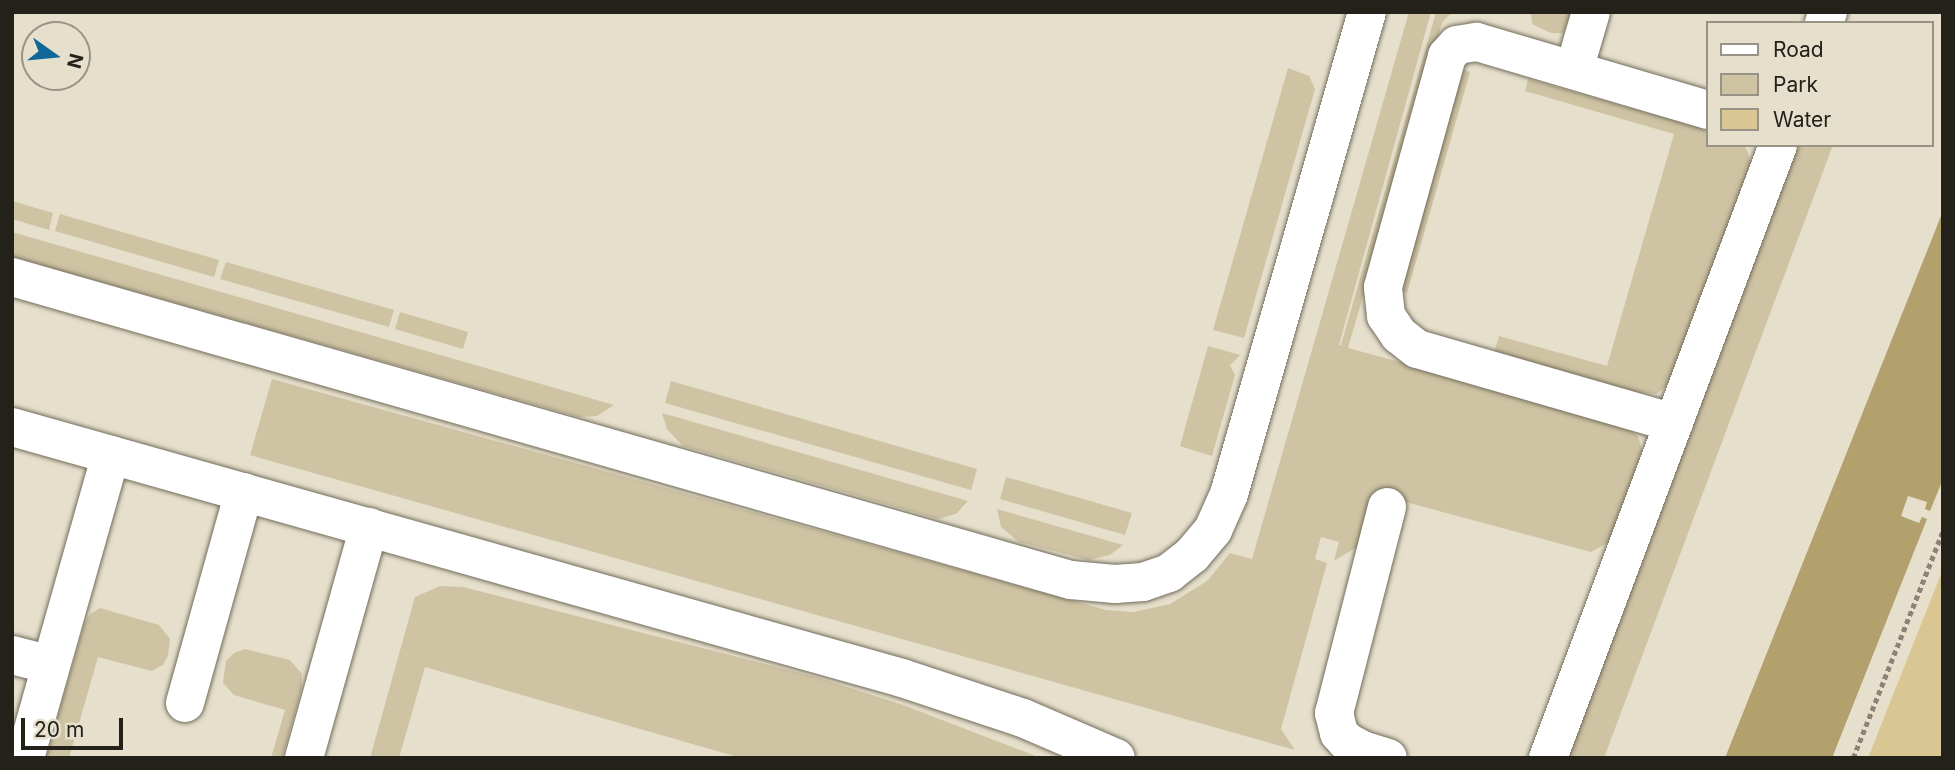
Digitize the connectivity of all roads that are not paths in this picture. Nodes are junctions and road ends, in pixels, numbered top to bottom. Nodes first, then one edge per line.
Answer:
1 (1367, 12) edge
2 (1591, 12) edge
3 (1574, 71) junction
4 (1706, 109) edge
5 (1777, 147) edge
6 (12, 277) edge
7 (1674, 423) junction
8 (12, 427) edge
9 (111, 454) junction
10 (244, 492) junction
11 (1387, 507) dead end
12 (369, 527) junction
13 (12, 654) edge
14 (51, 666) junction
15 (185, 703) dead end
16 (25, 758) edge
17 (304, 758) edge
18 (1116, 758) edge
19 (1388, 758) edge
20 (1548, 758) edge

1 - 6 street
2 - 3 street
3 - 4 street
3 - 7 street
5 - 7 street
7 - 20 street
8 - 9 street
9 - 10 street
9 - 14 street
10 - 12 street
10 - 15 street
11 - 19 street
12 - 17 street
12 - 18 street
13 - 14 street
14 - 16 street

